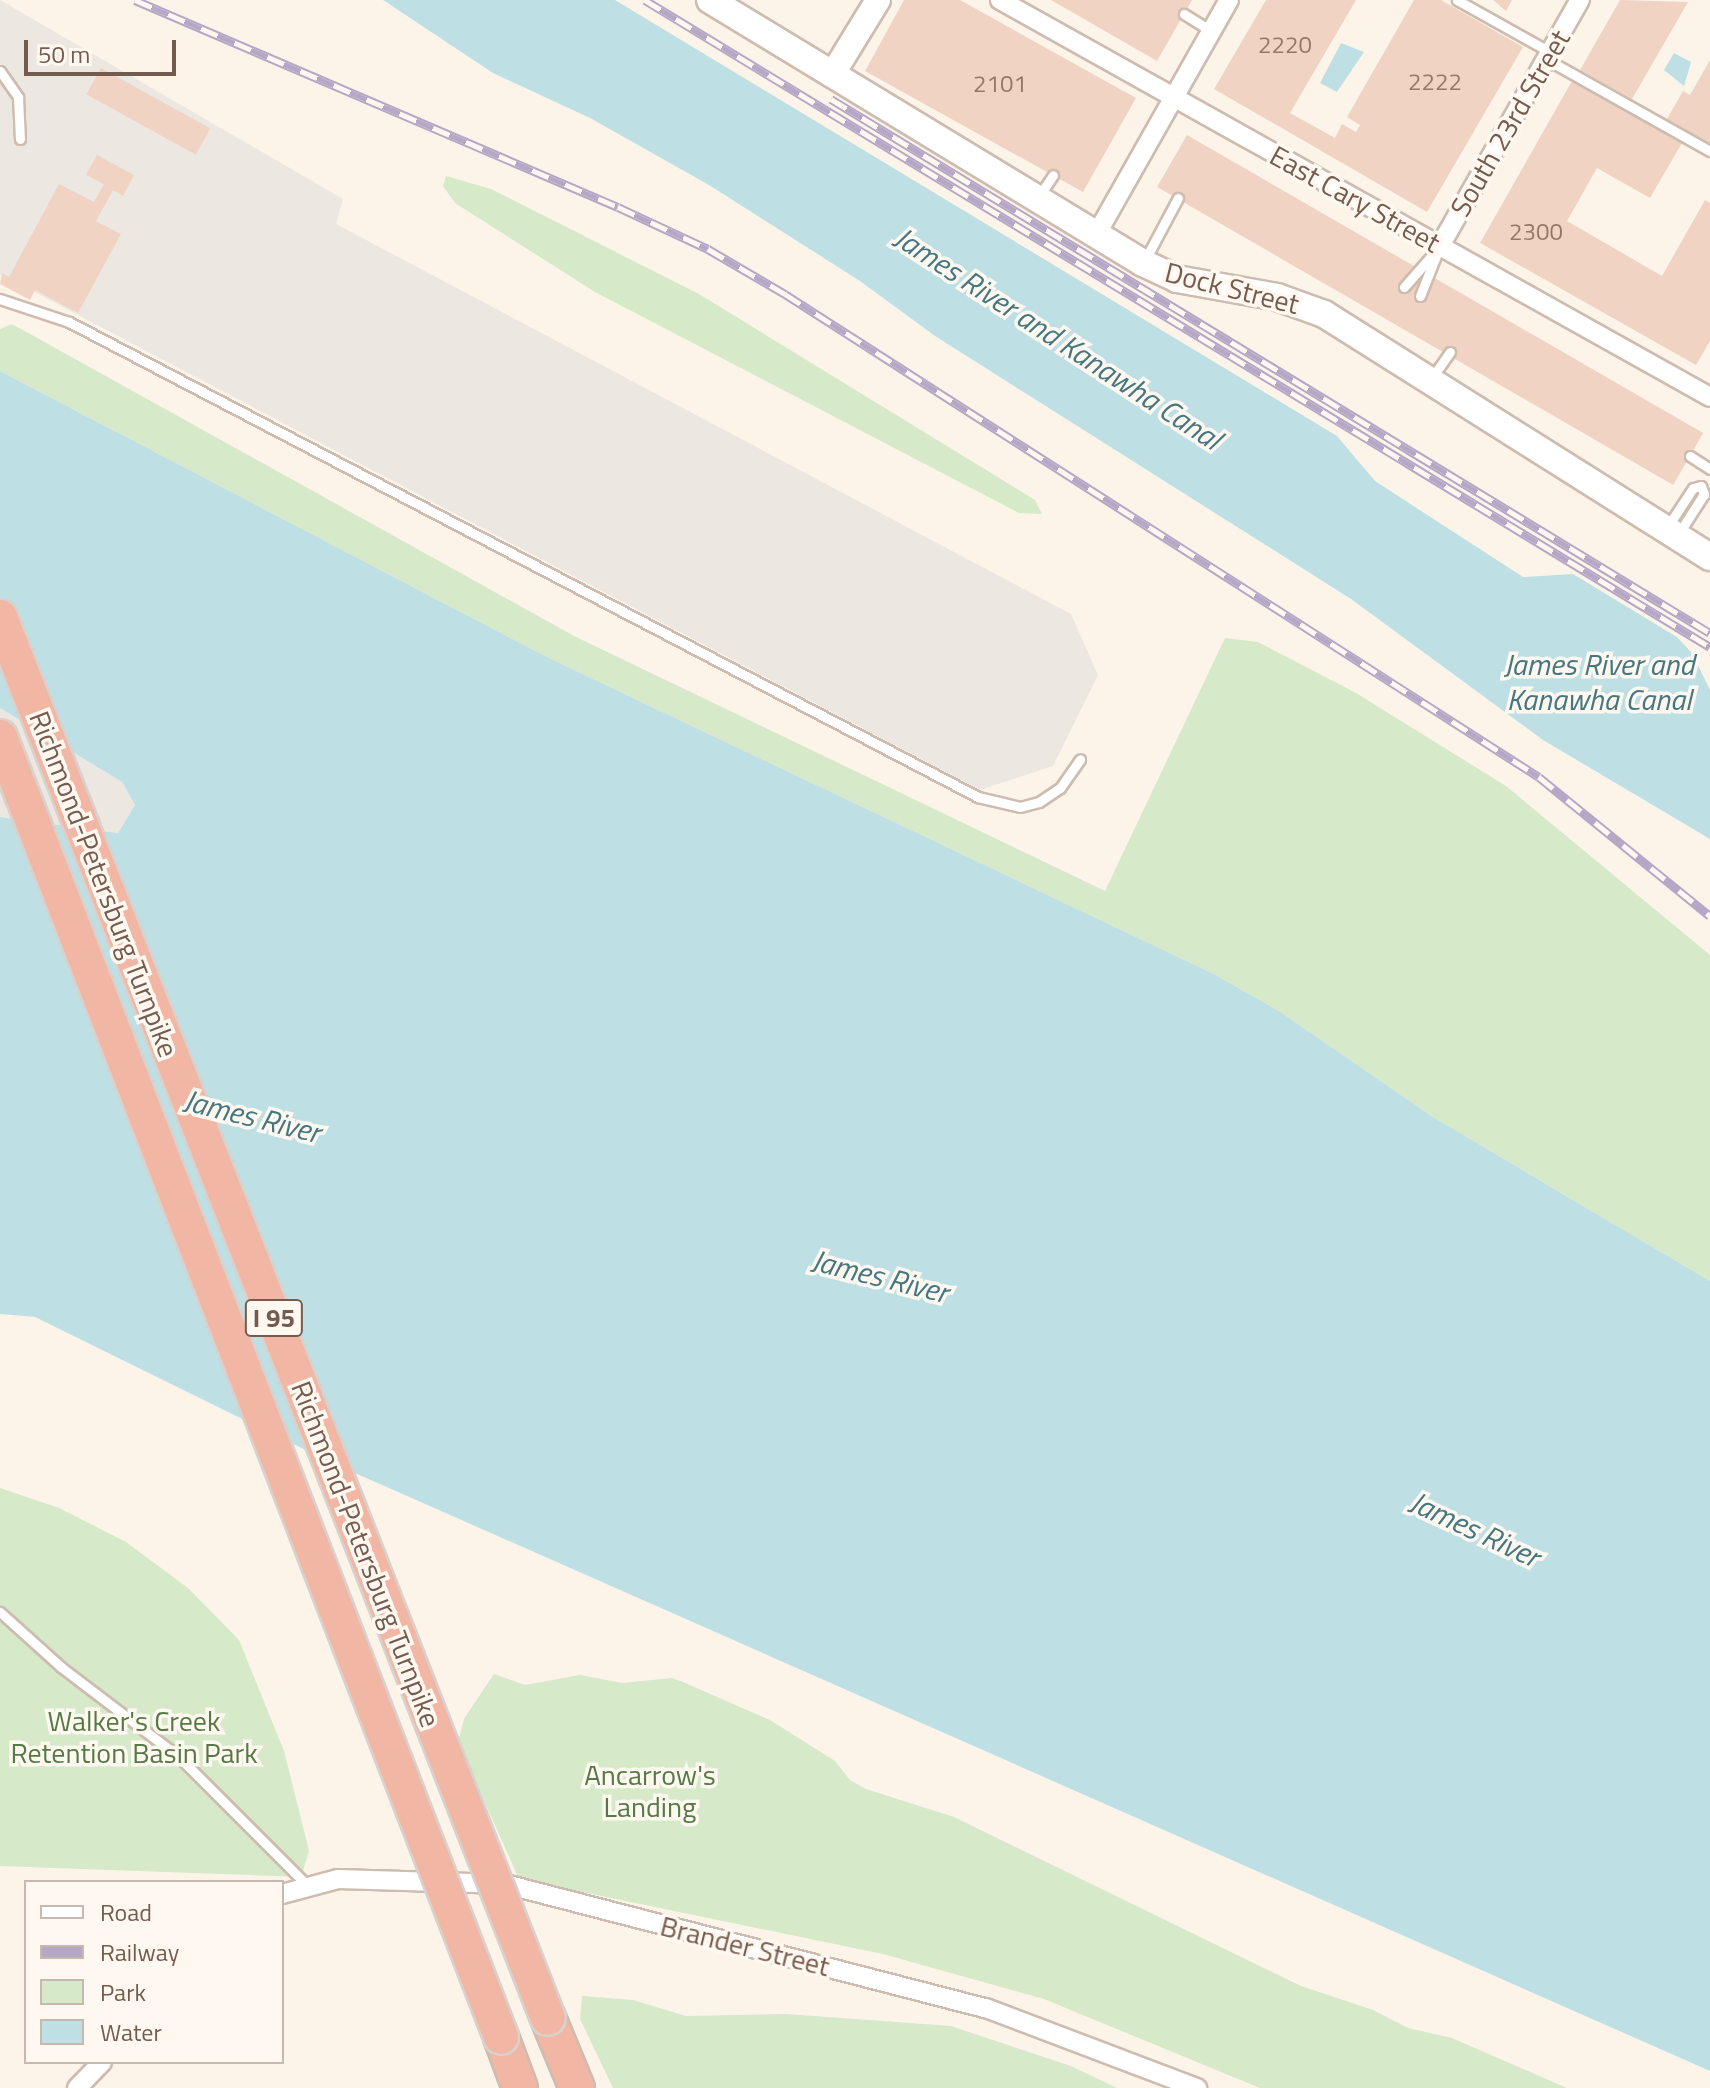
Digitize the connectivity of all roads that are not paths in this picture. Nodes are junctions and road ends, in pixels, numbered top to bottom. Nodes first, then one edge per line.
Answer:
1 (710, 0) edge
2 (878, 0) edge
3 (1000, 0) edge
4 (1229, 0) edge
5 (1457, 0) edge
6 (1580, 0) edge
7 (1184, 14) dead end
8 (1211, 31) junction
9 (1548, 56) junction
10 (0, 71) edge
11 (832, 75) junction
12 (1173, 97) junction
13 (20, 139) dead end
14 (1710, 151) edge
15 (1053, 175) dead end
16 (1178, 198) dead end
17 (1038, 199) junction
18 (1096, 235) junction
19 (1440, 246) junction
20 (1143, 263) junction
21 (1404, 287) dead end
22 (1420, 296) dead end
23 (0, 299) edge
24 (1450, 352) dead end
25 (1431, 379) junction
26 (1710, 397) edge
27 (1690, 456) dead end
28 (1710, 470) edge
29 (1672, 533) junction
30 (1710, 557) edge
31 (0, 617) edge
32 (0, 737) edge
33 (1080, 759) dead end
34 (0, 1612) edge
35 (307, 1885) junction
36 (284, 1893) edge
37 (94, 2066) edge
38 (77, 2088) edge
39 (520, 2088) edge
40 (577, 2088) edge
41 (1197, 2088) edge

1 - 11 main road, Dock Street
2 - 11 street
3 - 12 street, East Cary Street
4 - 8 street
5 - 9 lane
6 - 9 street, South 23rd Street
7 - 8 lane
8 - 12 street
9 - 14 lane
9 - 19 street, South 23rd Street
10 - 13 lane
11 - 17 main road, Dock Street
12 - 18 street
12 - 19 street, East Cary Street
15 - 17 lane
16 - 20 lane
17 - 18 main road, Dock Street
18 - 20 main road, Dock Street
19 - 21 lane
19 - 22 lane
19 - 26 street, East Cary Street
20 - 25 main road, Dock Street
23 - 33 lane
24 - 25 lane
25 - 29 main road, Dock Street
27 - 28 lane
28 - 29 lane
29 - 30 main road, Dock Street
31 - 40 highway, Richmond-Petersburg Turnpike / I 95, bridge
32 - 39 highway, Richmond-Petersburg Turnpike / I 95, bridge
34 - 35 lane
35 - 36 street, Brander Street
35 - 41 street, Brander Street
37 - 38 street

